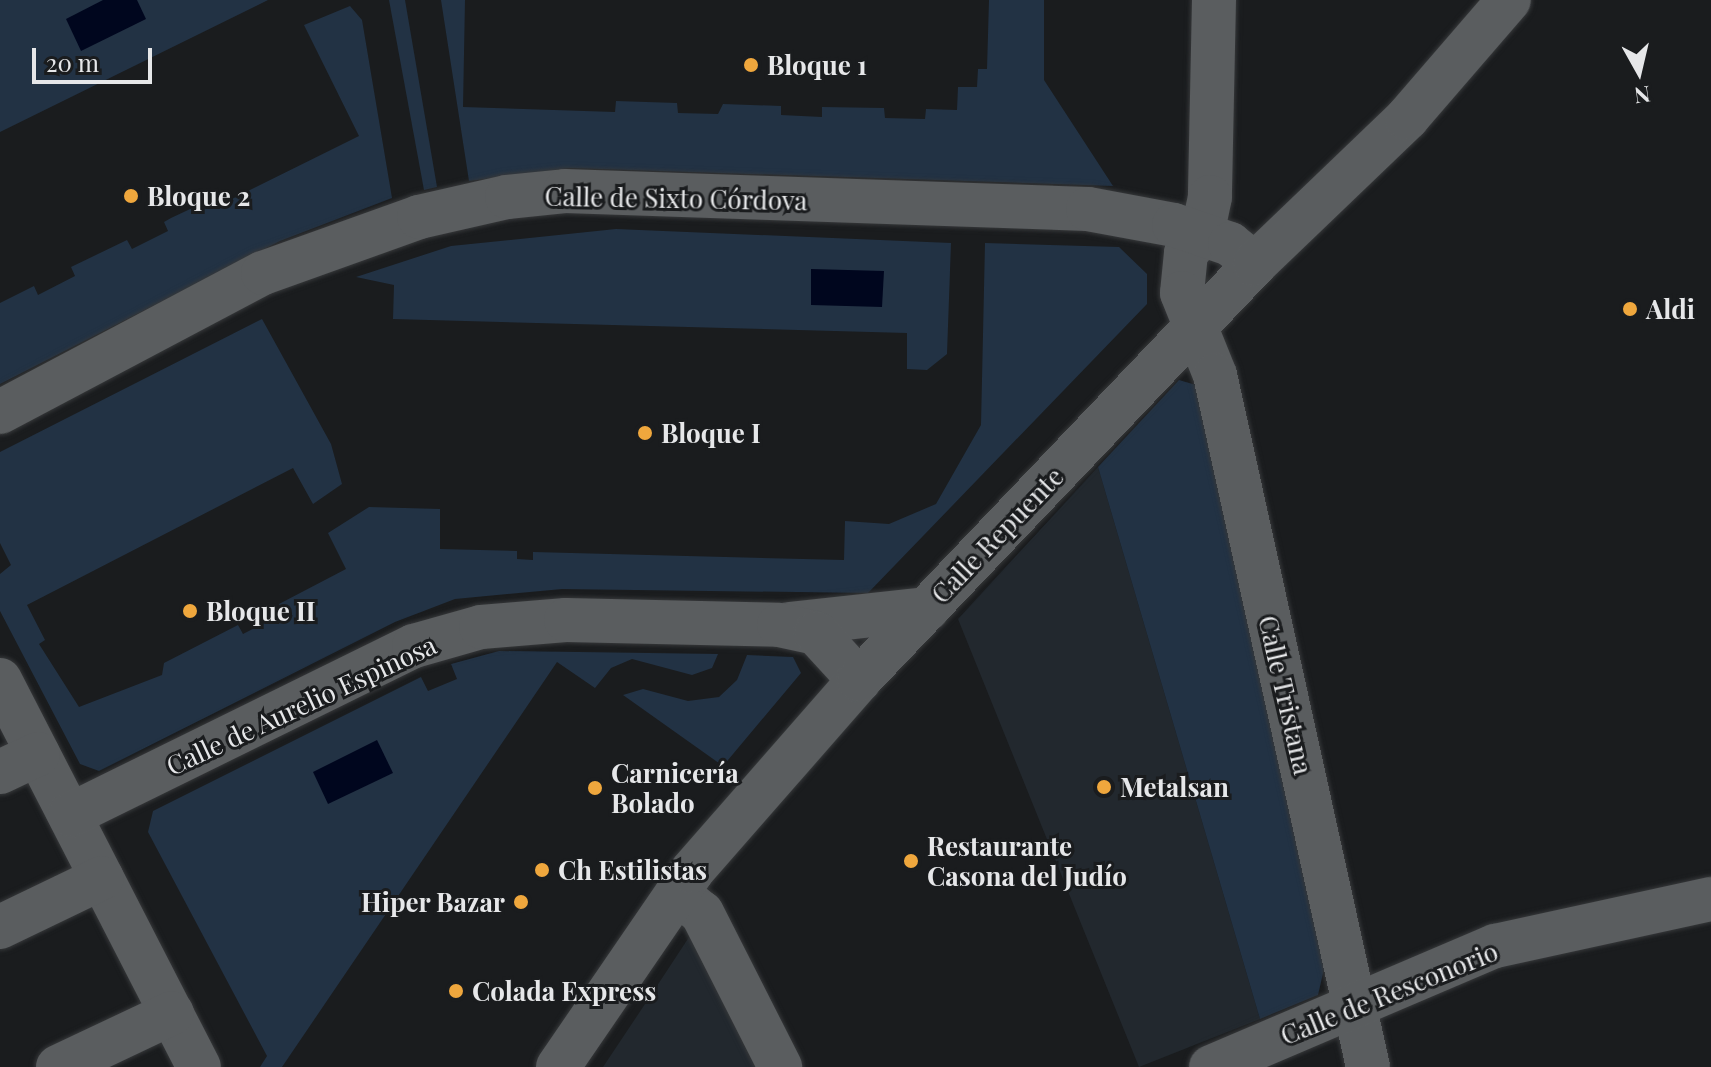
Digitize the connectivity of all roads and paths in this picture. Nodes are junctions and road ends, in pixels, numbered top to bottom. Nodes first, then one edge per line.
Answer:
1 (1214, 0) edge
2 (1509, 0) edge
3 (1483, 18) edge
4 (1202, 235) junction
5 (1255, 264) junction
6 (1195, 326) junction
7 (0, 412) edge
8 (927, 609) junction
9 (779, 625) junction
10 (0, 680) edge
11 (859, 680) junction
12 (19, 763) edge
13 (70, 815) junction
14 (102, 878) junction
15 (677, 893) junction
16 (1711, 899) edge
17 (0, 927) edge
18 (1355, 1006) junction
19 (172, 1013) junction
20 (58, 1067) edge
21 (199, 1067) edge
22 (558, 1067) edge
23 (780, 1067) edge
24 (1211, 1067) edge
25 (1368, 1067) edge

1 - 4 street
2 - 3 street, Calle Repuente
3 - 5 street, Calle Repuente
4 - 5 street, Calle de Sixto Córdova
4 - 6 street
4 - 7 street, Calle de Sixto Córdova
5 - 6 street, Calle Repuente
6 - 8 street, Calle Repuente
6 - 18 street, Calle Tristana
8 - 9 street, Calle de Aurelio Espinosa
8 - 11 street, Calle Repuente
9 - 11 street, Calle de Aurelio Espinosa
9 - 13 street, Calle de Aurelio Espinosa
10 - 12 street
11 - 15 street, Calle Repuente
12 - 13 street
13 - 14 street
14 - 17 street
14 - 19 street
15 - 22 street, Calle Repuente
15 - 23 street
16 - 18 street, Calle de Resconorio
18 - 24 street, Calle de Resconorio
18 - 25 street, Calle Tristana
19 - 20 street
19 - 21 street

